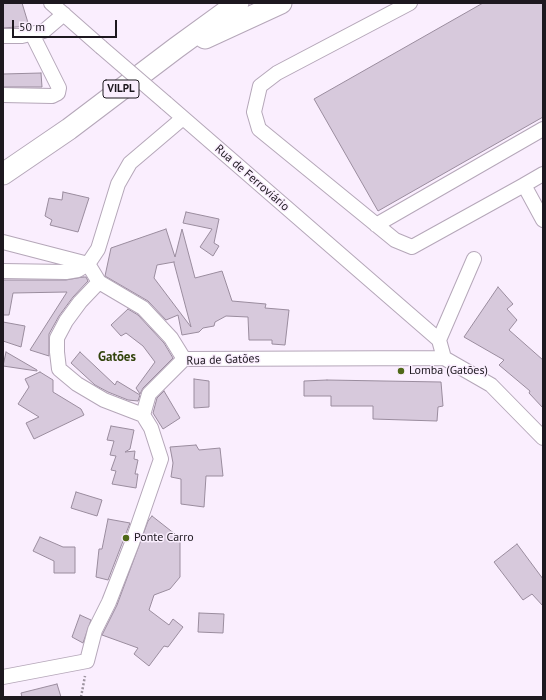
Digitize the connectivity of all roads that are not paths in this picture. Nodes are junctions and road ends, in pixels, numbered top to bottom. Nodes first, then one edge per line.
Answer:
1 (51, 3) edge
2 (219, 3) edge
3 (238, 3) edge
4 (281, 3) edge
5 (410, 3) edge
6 (64, 14) junction
7 (32, 34) junction
8 (3, 36) edge
9 (176, 48) junction
10 (3, 96) edge
11 (183, 118) junction
12 (543, 129) edge
13 (3, 174) edge
14 (543, 174) edge
15 (524, 184) junction
16 (543, 220) edge
17 (376, 225) junction
18 (3, 242) edge
19 (474, 259) dead end
20 (88, 264) junction
21 (3, 271) edge
22 (99, 282) junction
23 (439, 340) junction
24 (444, 358) junction
25 (184, 359) junction
26 (143, 415) junction
27 (543, 438) edge
28 (3, 677) edge

1 - 6 street, Rua de Ferroviário
2 - 9 highway
3 - 9 highway, VILPL
4 - 9 highway
5 - 17 street
6 - 7 street
6 - 11 street, Rua de Ferroviário, bridge
7 - 8 street
7 - 10 street
9 - 13 highway, VILPL
11 - 20 street
11 - 23 street, Rua de Ferroviário
12 - 17 street
14 - 15 street
15 - 16 street
15 - 17 street
18 - 20 street
19 - 23 street
20 - 21 street
20 - 22 street
22 - 25 street
22 - 26 street
23 - 24 street
24 - 25 street, Rua de Gatões
24 - 27 street
25 - 26 street, Rua de Gatões
26 - 28 street

